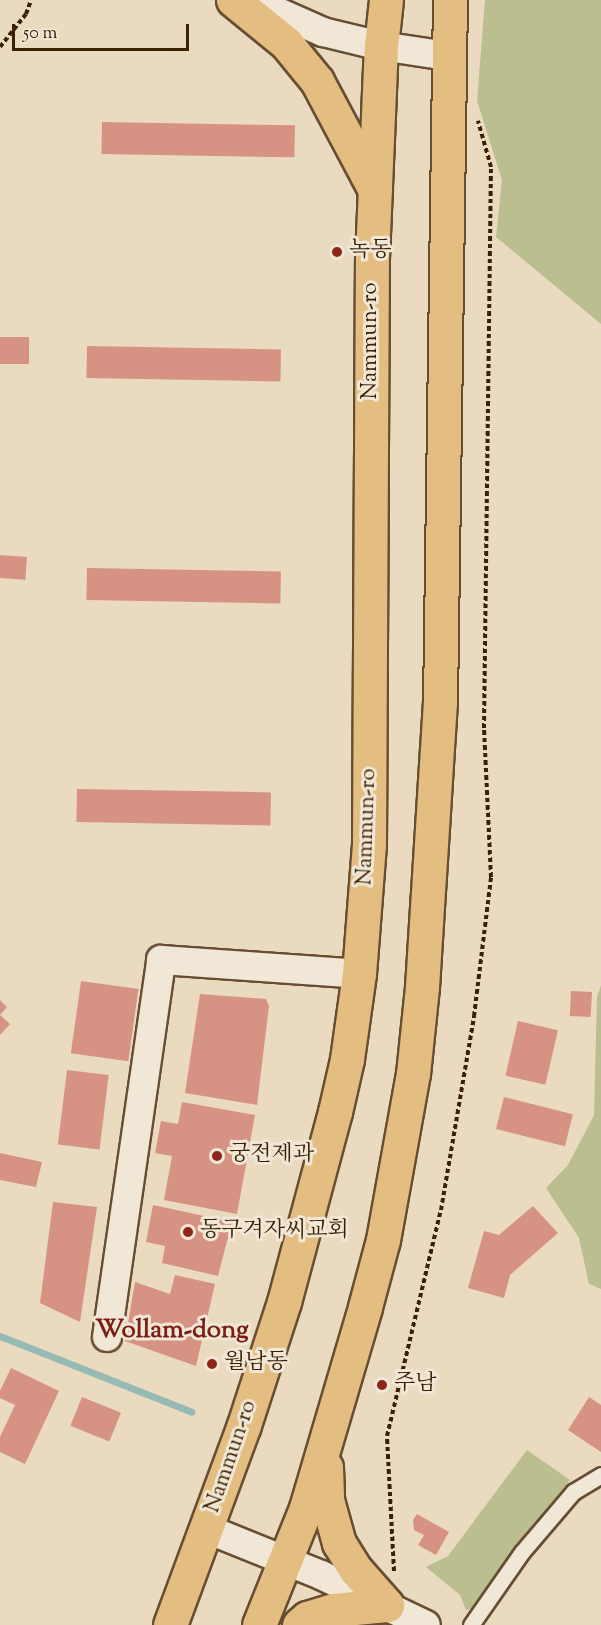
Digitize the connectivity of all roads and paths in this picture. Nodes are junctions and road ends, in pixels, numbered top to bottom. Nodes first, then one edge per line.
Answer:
1 (31, 0) edge
2 (233, 0) edge
3 (251, 0) edge
4 (386, 0) edge
5 (450, 0) edge
6 (0, 46) edge
7 (381, 46) junction
8 (448, 56) junction
9 (376, 191) junction
10 (359, 974) junction
11 (107, 1337) dead end
12 (325, 1442) junction
13 (601, 1475) edge
14 (207, 1529) junction
15 (285, 1559) junction
16 (387, 1605) junction
17 (170, 1625) edge
18 (259, 1625) edge
19 (299, 1625) edge
20 (426, 1625) edge
21 (471, 1625) edge

1 - 6 path
2 - 9 main road
3 - 7 street
4 - 7 main road, Nammun-ro
5 - 8 main road
7 - 8 street
7 - 9 main road, Nammun-ro
8 - 12 main road
9 - 10 main road, Nammun-ro
10 - 11 street
10 - 14 main road, Nammun-ro
12 - 15 main road
12 - 16 main road
13 - 21 lane
14 - 15 street
14 - 17 main road, Nammun-ro
15 - 16 street
15 - 18 main road
16 - 19 main road
16 - 20 street

